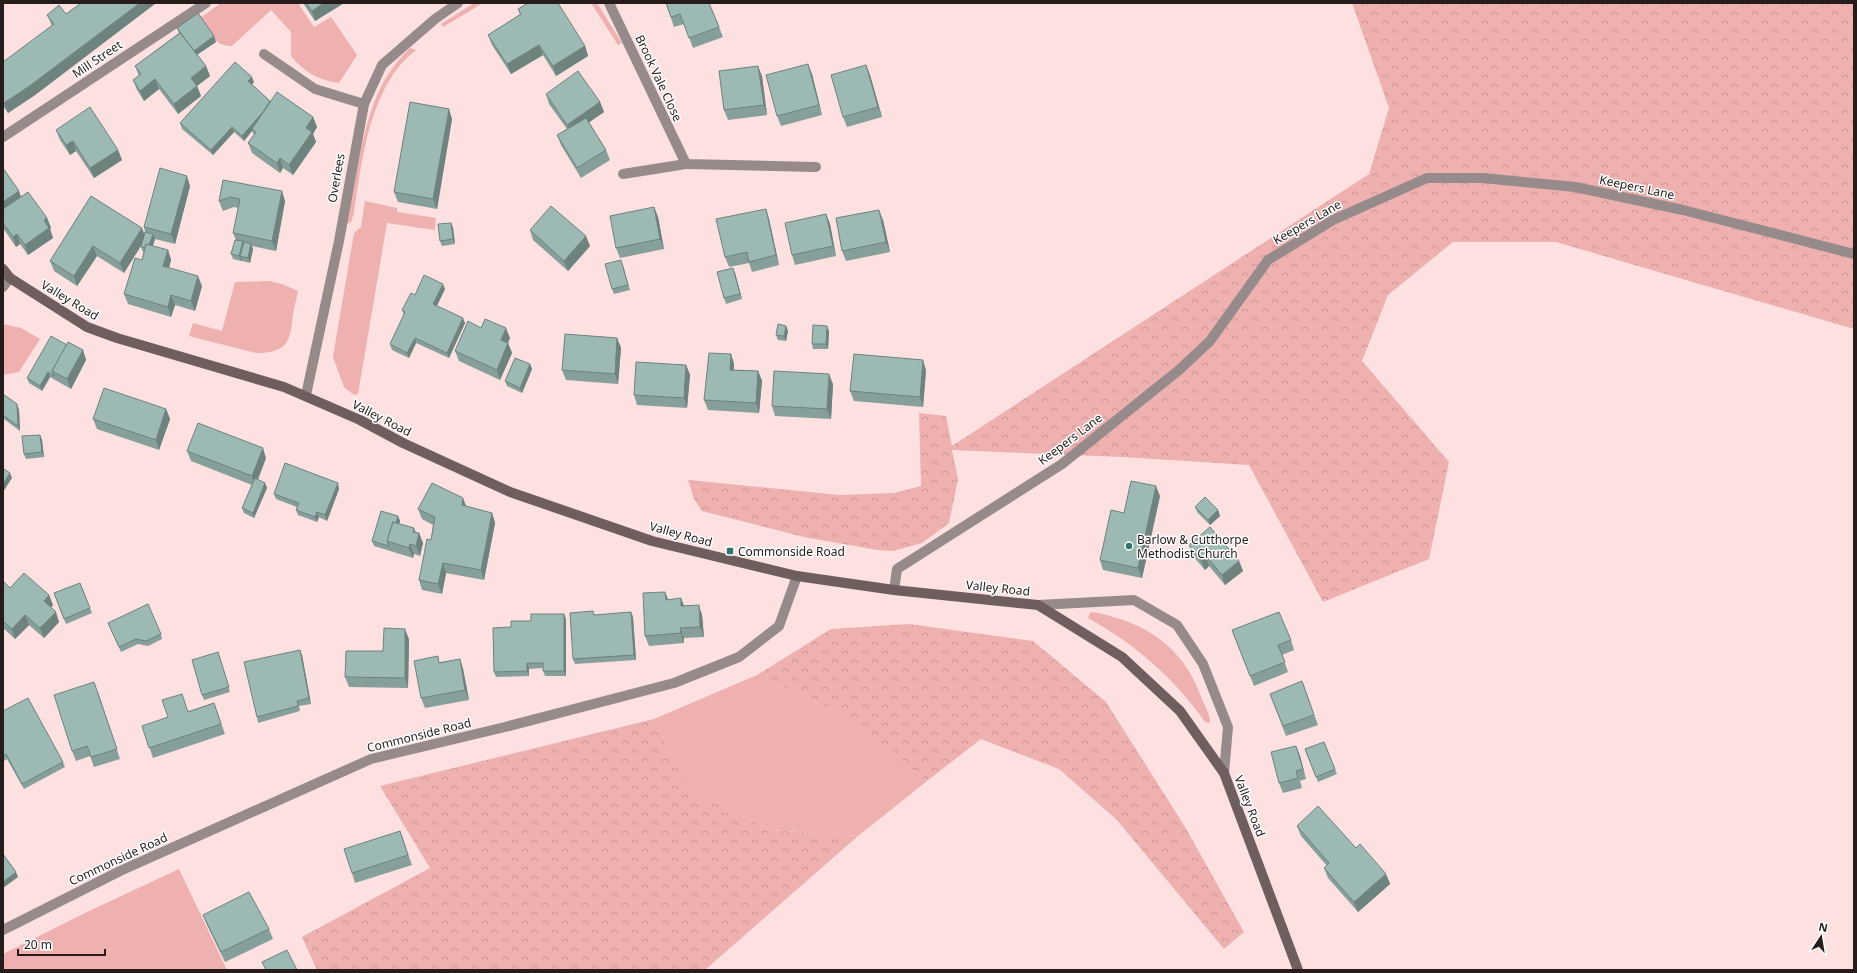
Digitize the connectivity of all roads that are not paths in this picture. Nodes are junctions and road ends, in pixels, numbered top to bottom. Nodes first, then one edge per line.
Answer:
1 (206, 3) edge
2 (458, 3) edge
3 (609, 3) edge
4 (264, 54) dead end
5 (364, 104) junction
6 (3, 137) edge
7 (686, 164) junction
8 (816, 167) dead end
9 (623, 174) dead end
10 (1854, 254) edge
11 (3, 268) edge
12 (10, 278) junction
13 (3, 287) edge
14 (306, 395) junction
15 (797, 576) junction
16 (894, 590) junction
17 (1038, 605) junction
18 (1224, 773) junction
19 (3, 930) edge
20 (1298, 970) edge

1 - 6 street, Mill Street
2 - 5 street, Overlees
3 - 7 street, Brook Vale Close
4 - 5 street
5 - 14 street, Overlees
7 - 8 street
7 - 9 street
10 - 16 street, Keepers Lane
11 - 12 main road, Valley Road
12 - 13 street
12 - 14 main road, Valley Road
14 - 15 main road, Valley Road
15 - 16 main road, Valley Road
15 - 19 street, Commonside Road
16 - 17 main road, Valley Road
17 - 18 main road, Valley Road
17 - 18 street
18 - 20 main road, Valley Road

